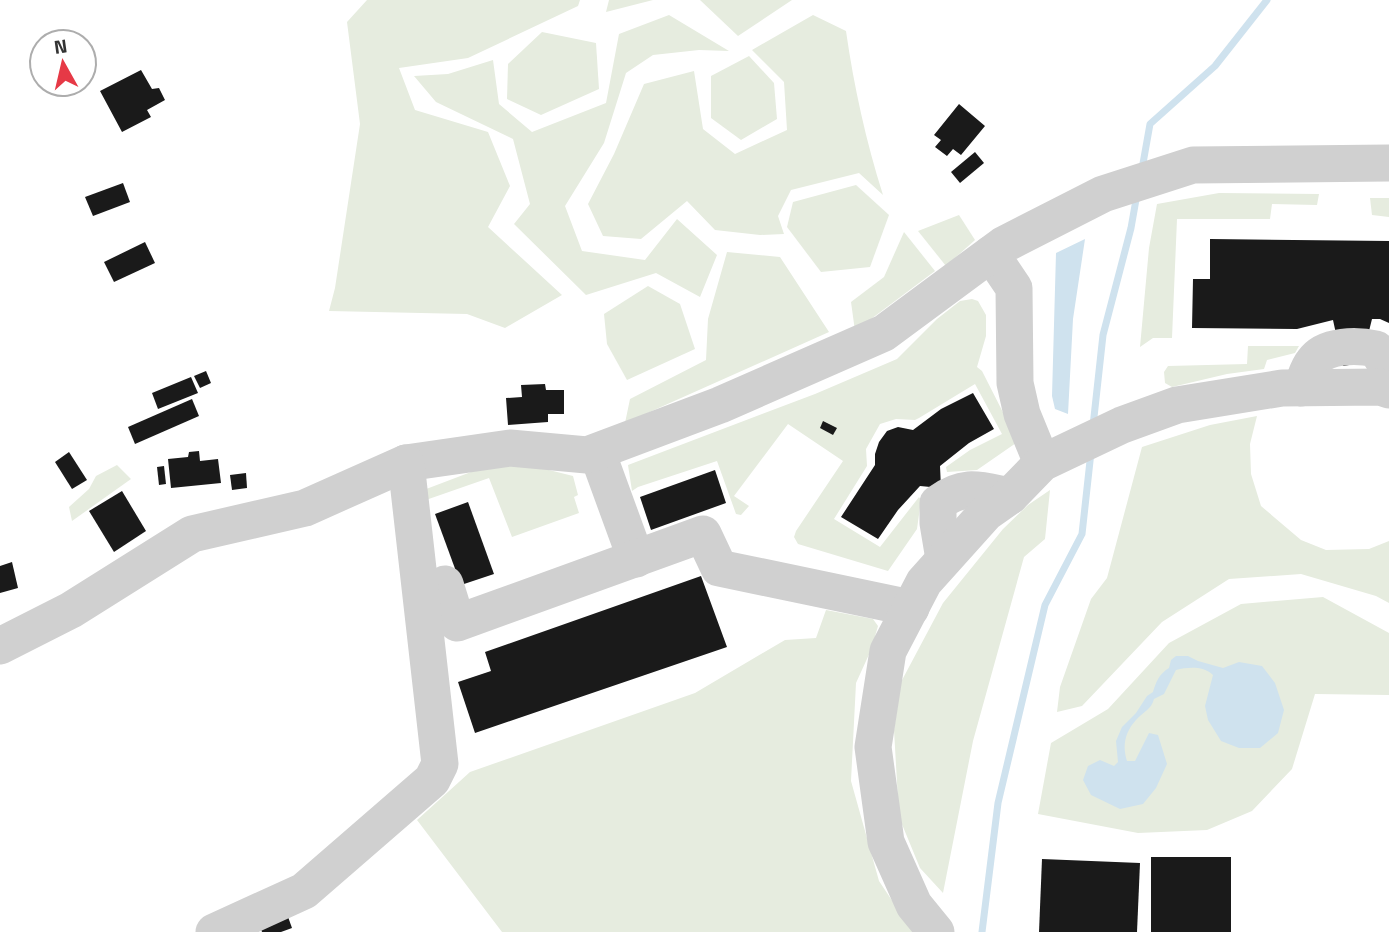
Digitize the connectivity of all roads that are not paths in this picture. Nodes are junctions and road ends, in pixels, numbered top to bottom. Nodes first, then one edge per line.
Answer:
1 (1389, 163) edge
2 (991, 254) junction
3 (1389, 369) edge
4 (1301, 388) junction
5 (1389, 390) edge
6 (597, 452) junction
7 (1055, 457) junction
8 (406, 463) junction
9 (636, 559) junction
10 (444, 584) dead end
11 (911, 608) junction
12 (0, 646) edge
13 (214, 932) edge
14 (936, 932) edge

1 - 2 street
2 - 6 street
2 - 7 street
3 - 4 street
4 - 5 street
4 - 7 street
6 - 8 street
6 - 9 street
7 - 11 street
8 - 12 street
8 - 13 street
9 - 10 street
9 - 11 street
11 - 14 street

